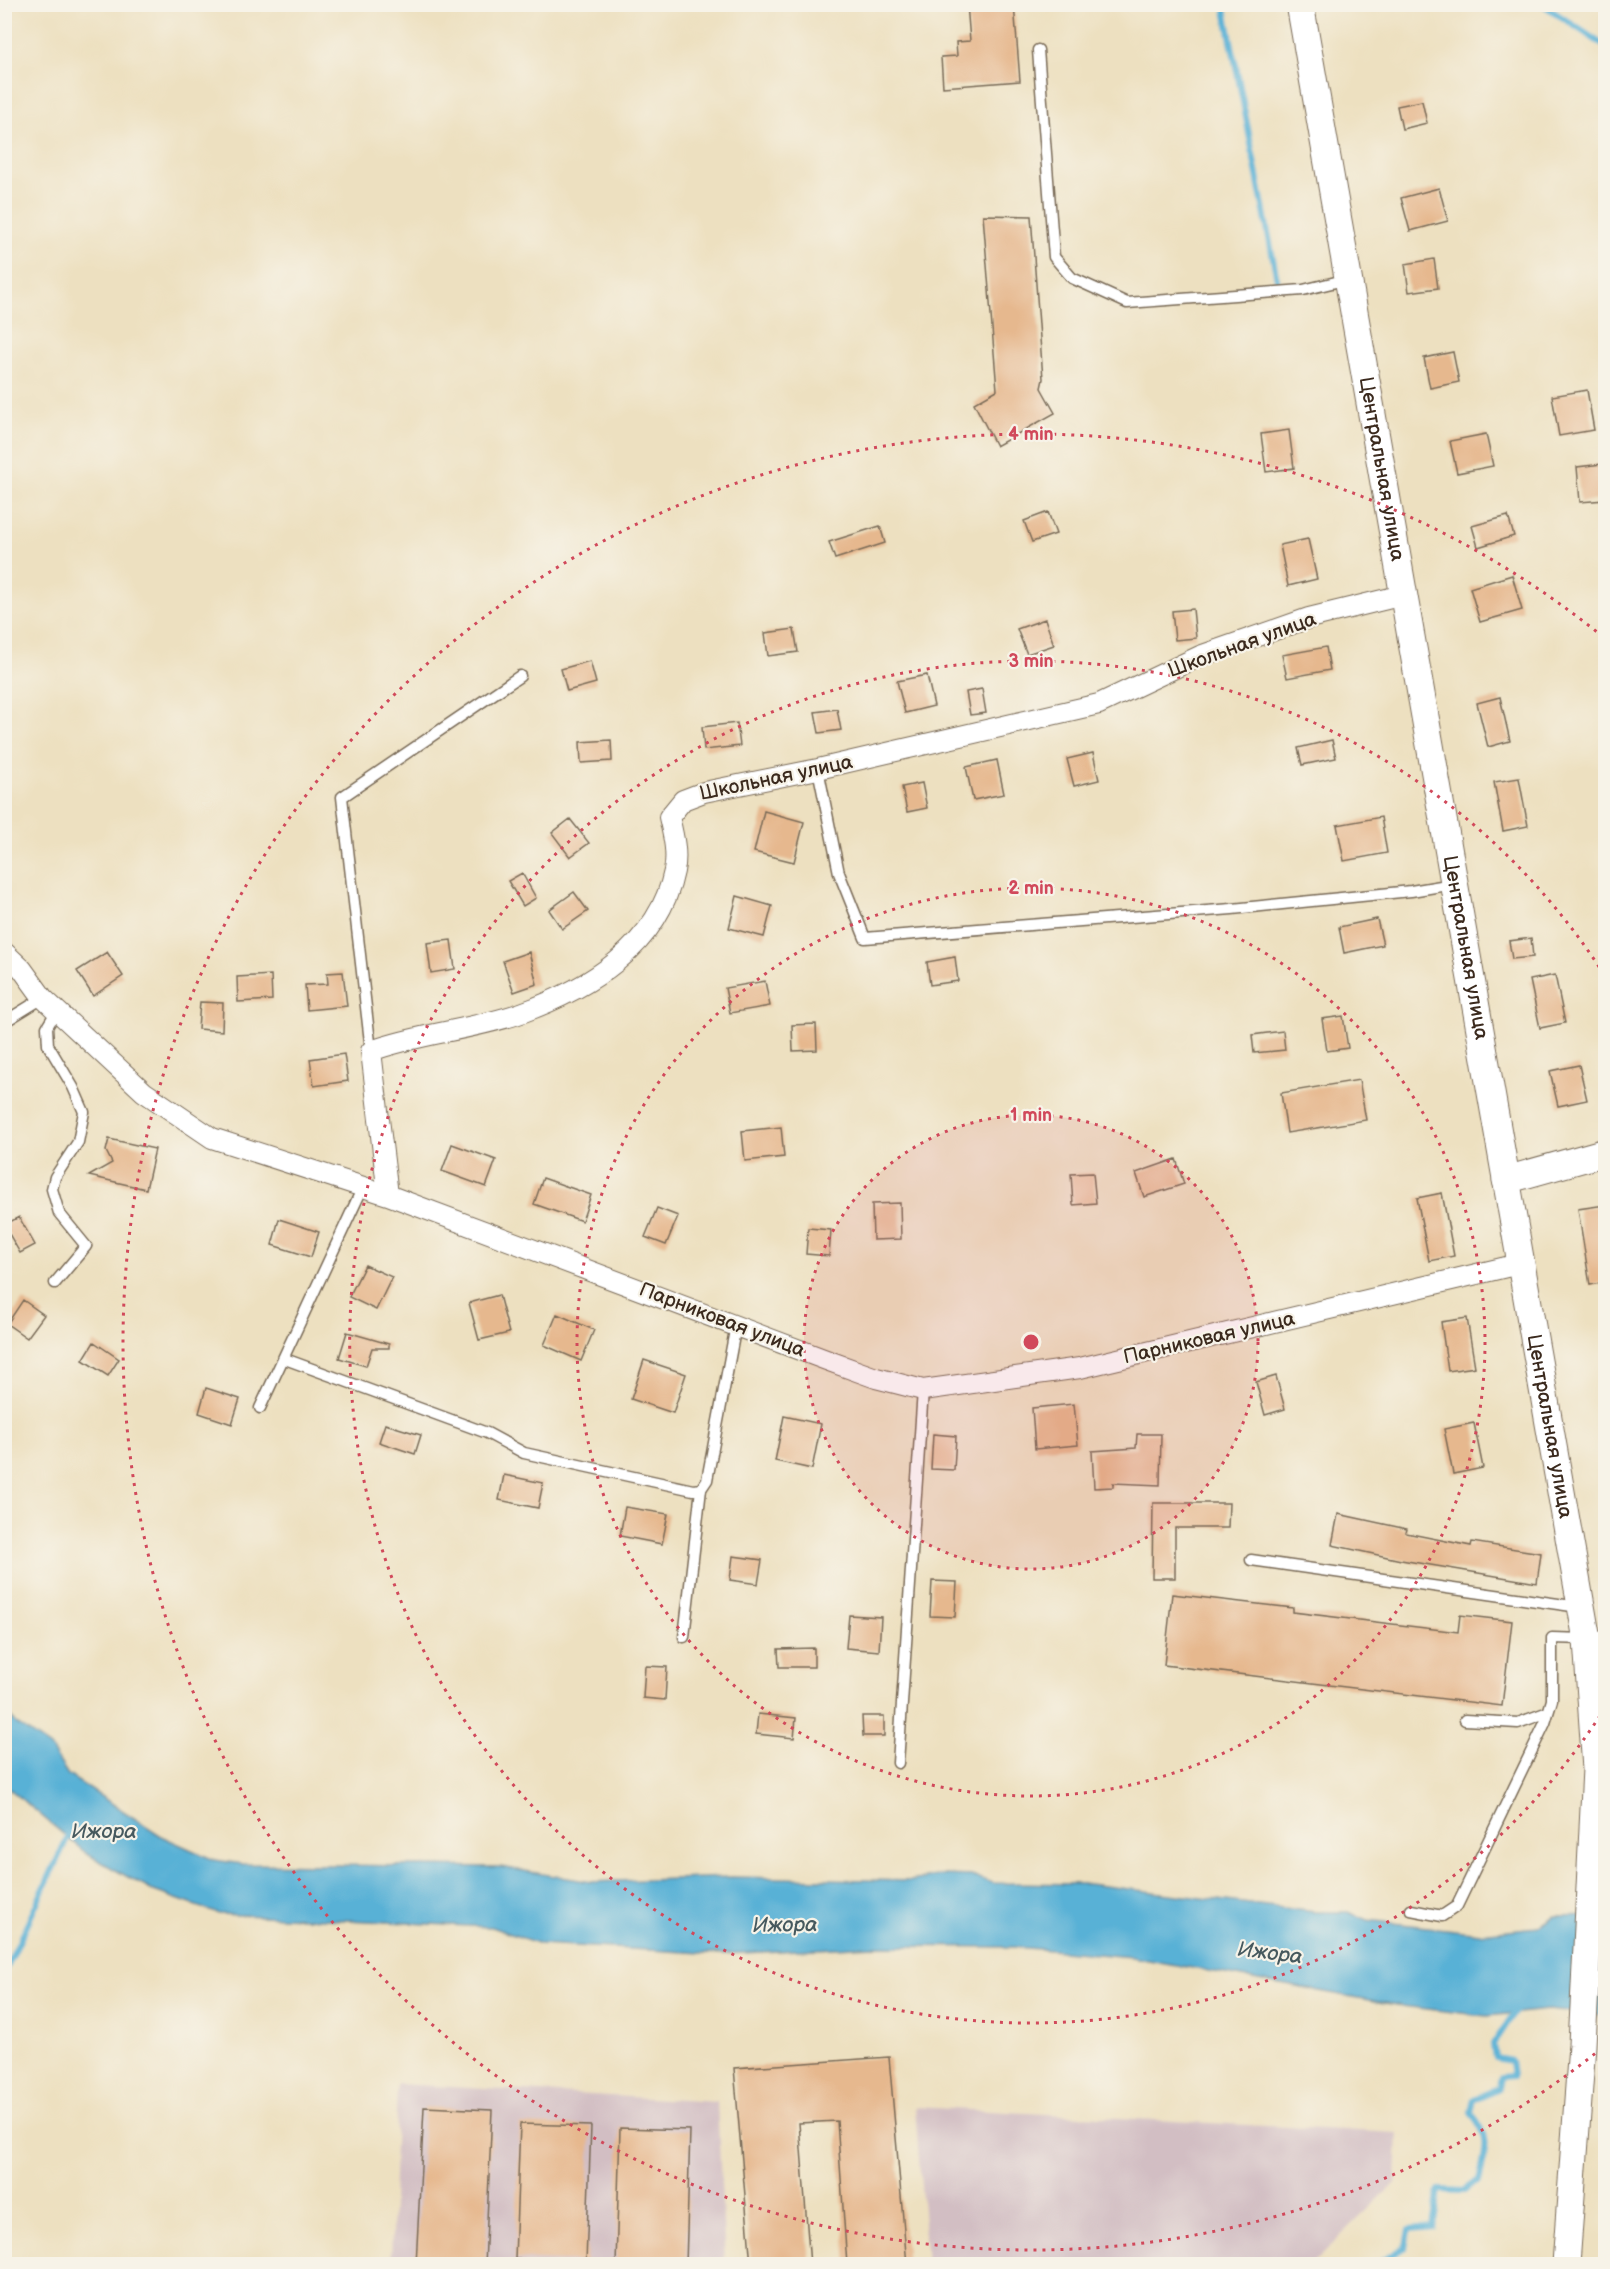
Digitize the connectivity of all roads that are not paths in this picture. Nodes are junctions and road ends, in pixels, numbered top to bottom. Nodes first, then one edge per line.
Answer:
1 (1300, 4) edge
2 (1038, 50) dead end
3 (1348, 279) junction
4 (1403, 595) junction
5 (520, 676) dead end
6 (818, 770) junction
7 (1453, 884) junction
8 (4, 952) edge
9 (49, 1005) junction
10 (4, 1022) edge
11 (371, 1051) junction
12 (1605, 1152) edge
13 (1506, 1180) junction
14 (363, 1187) junction
15 (388, 1195) junction
16 (1519, 1264) junction
17 (55, 1283) dead end
18 (736, 1325) junction
19 (285, 1359) junction
20 (924, 1390) junction
21 (260, 1408) dead end
22 (701, 1489) junction
23 (1251, 1560) dead end
24 (1579, 1607) junction
25 (684, 1637) dead end
26 (1596, 1641) edge
27 (1548, 1712) junction
28 (1465, 1720) dead end
29 (898, 1763) dead end
30 (1411, 1910) dead end
31 (1566, 2265) edge

1 - 3 main road, Центральная улица
2 - 3 lane
3 - 4 main road, Центральная улица
4 - 6 street, Школьная улица
4 - 7 main road, Центральная улица
5 - 11 lane
6 - 7 lane
6 - 11 street, Школьная улица
7 - 13 main road, Центральная улица
8 - 9 street, Парниковая улица
9 - 10 lane
9 - 14 street, Парниковая улица
9 - 17 lane
11 - 15 street
12 - 13 main road
13 - 16 main road, Центральная улица
14 - 15 street, Парниковая улица
14 - 19 lane
15 - 18 street, Парниковая улица
16 - 20 street, Парниковая улица
16 - 24 main road, Центральная улица
18 - 20 street, Парниковая улица
18 - 22 lane
19 - 21 lane
19 - 22 lane
20 - 29 lane
22 - 25 lane
23 - 24 lane
24 - 26 main road, Центральная улица
26 - 27 lane
26 - 31 main road, Центральная улица
27 - 28 lane
27 - 30 lane

